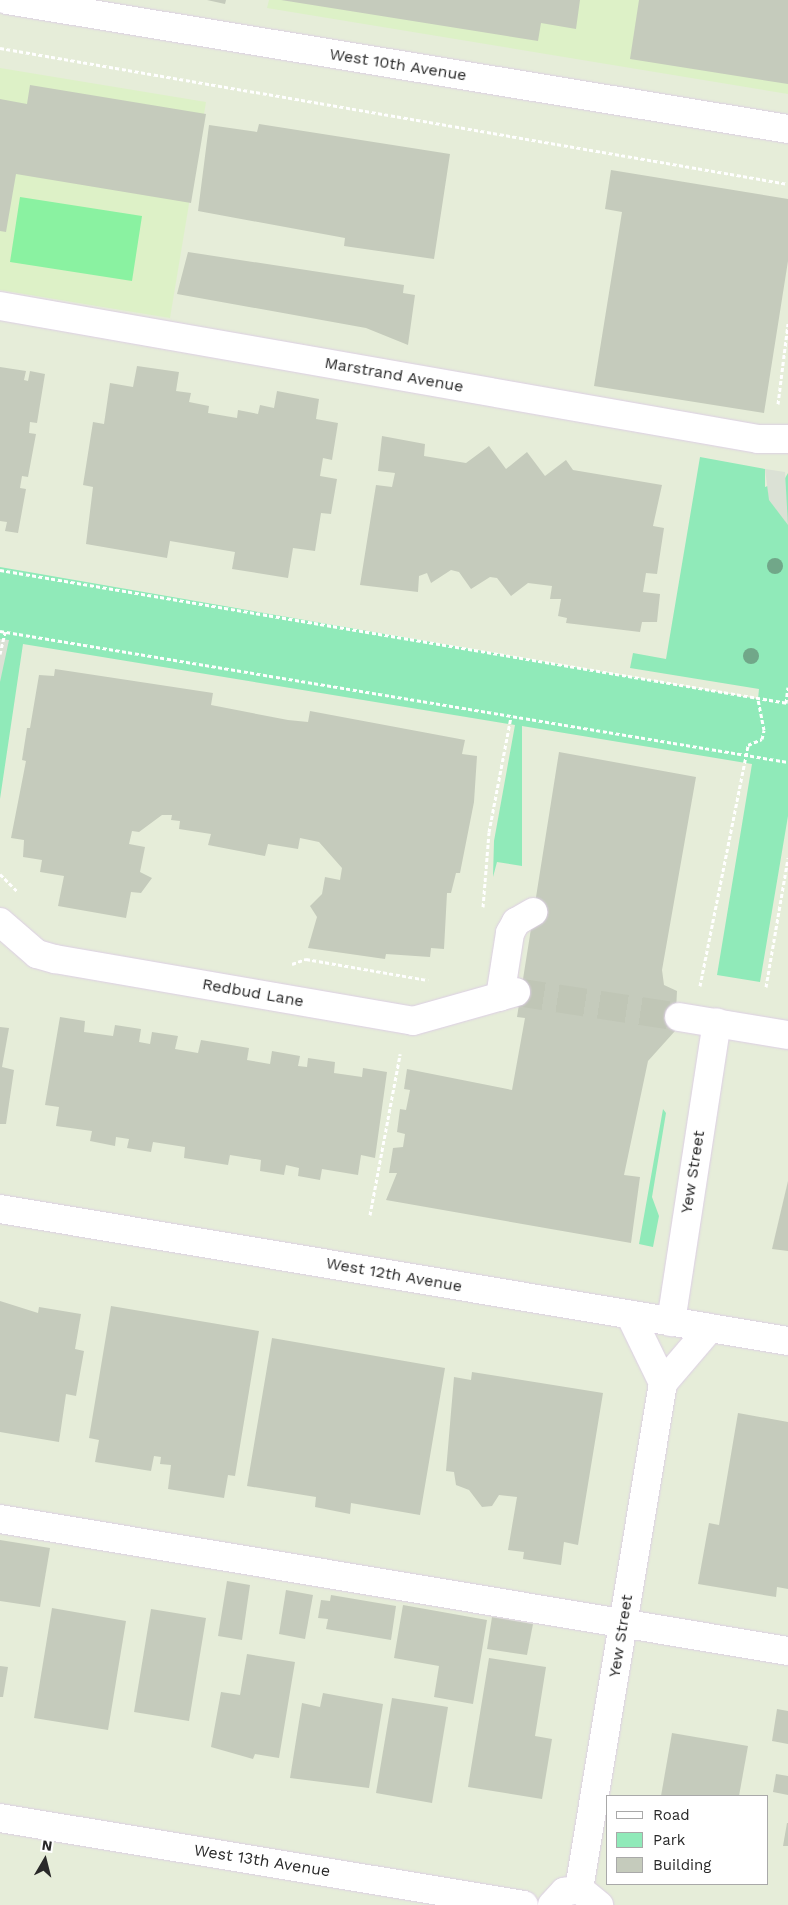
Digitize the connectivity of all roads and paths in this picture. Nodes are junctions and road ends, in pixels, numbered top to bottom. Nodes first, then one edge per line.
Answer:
1 (8, 0) edge
2 (0, 48) edge
3 (788, 129) edge
4 (788, 184) edge
5 (0, 306) edge
6 (788, 324) edge
7 (783, 427) edge
8 (0, 570) edge
9 (0, 631) edge
10 (6, 632) junction
11 (0, 654) edge
12 (788, 687) edge
13 (758, 699) junction
14 (787, 703) edge
15 (511, 717) junction
16 (746, 754) junction
17 (788, 762) edge
18 (788, 858) edge
19 (0, 874) edge
20 (21, 895) dead end
21 (533, 912) dead end
22 (482, 915) dead end
23 (0, 922) edge
24 (284, 963) dead end
25 (439, 982) dead end
26 (766, 987) dead end
27 (697, 1020) junction
28 (788, 1035) edge
29 (401, 1048) dead end
30 (0, 1209) edge
31 (370, 1216) dead end
32 (630, 1314) junction
33 (671, 1322) junction
34 (710, 1328) junction
35 (788, 1341) edge
36 (664, 1383) junction
37 (0, 1519) edge
38 (622, 1624) junction
39 (788, 1651) edge
40 (0, 1818) edge
41 (589, 1897) edge
42 (524, 1905) edge
43 (552, 1905) edge

1 - 3 street, West 10th Avenue
2 - 4 path
5 - 7 street, Marstrand Avenue
6 - 7 path
8 - 13 path
9 - 10 path
10 - 11 path
10 - 15 path
12 - 14 path
13 - 14 path
13 - 16 path
15 - 16 path
15 - 22 path
16 - 17 path
16 - 27 path
18 - 26 path
19 - 20 path
21 - 23 street, Redbud Lane
24 - 25 path
27 - 28 street
27 - 33 street, Yew Street
29 - 31 path
30 - 32 street, West 12th Avenue
32 - 33 street, West 12th Avenue
32 - 36 street
33 - 34 street, West 12th Avenue
34 - 35 street, West 12th Avenue
34 - 36 street
36 - 38 street, Yew Street
37 - 38 street
38 - 39 street
38 - 41 street, Yew Street
40 - 42 street, West 13th Avenue
41 - 43 street

